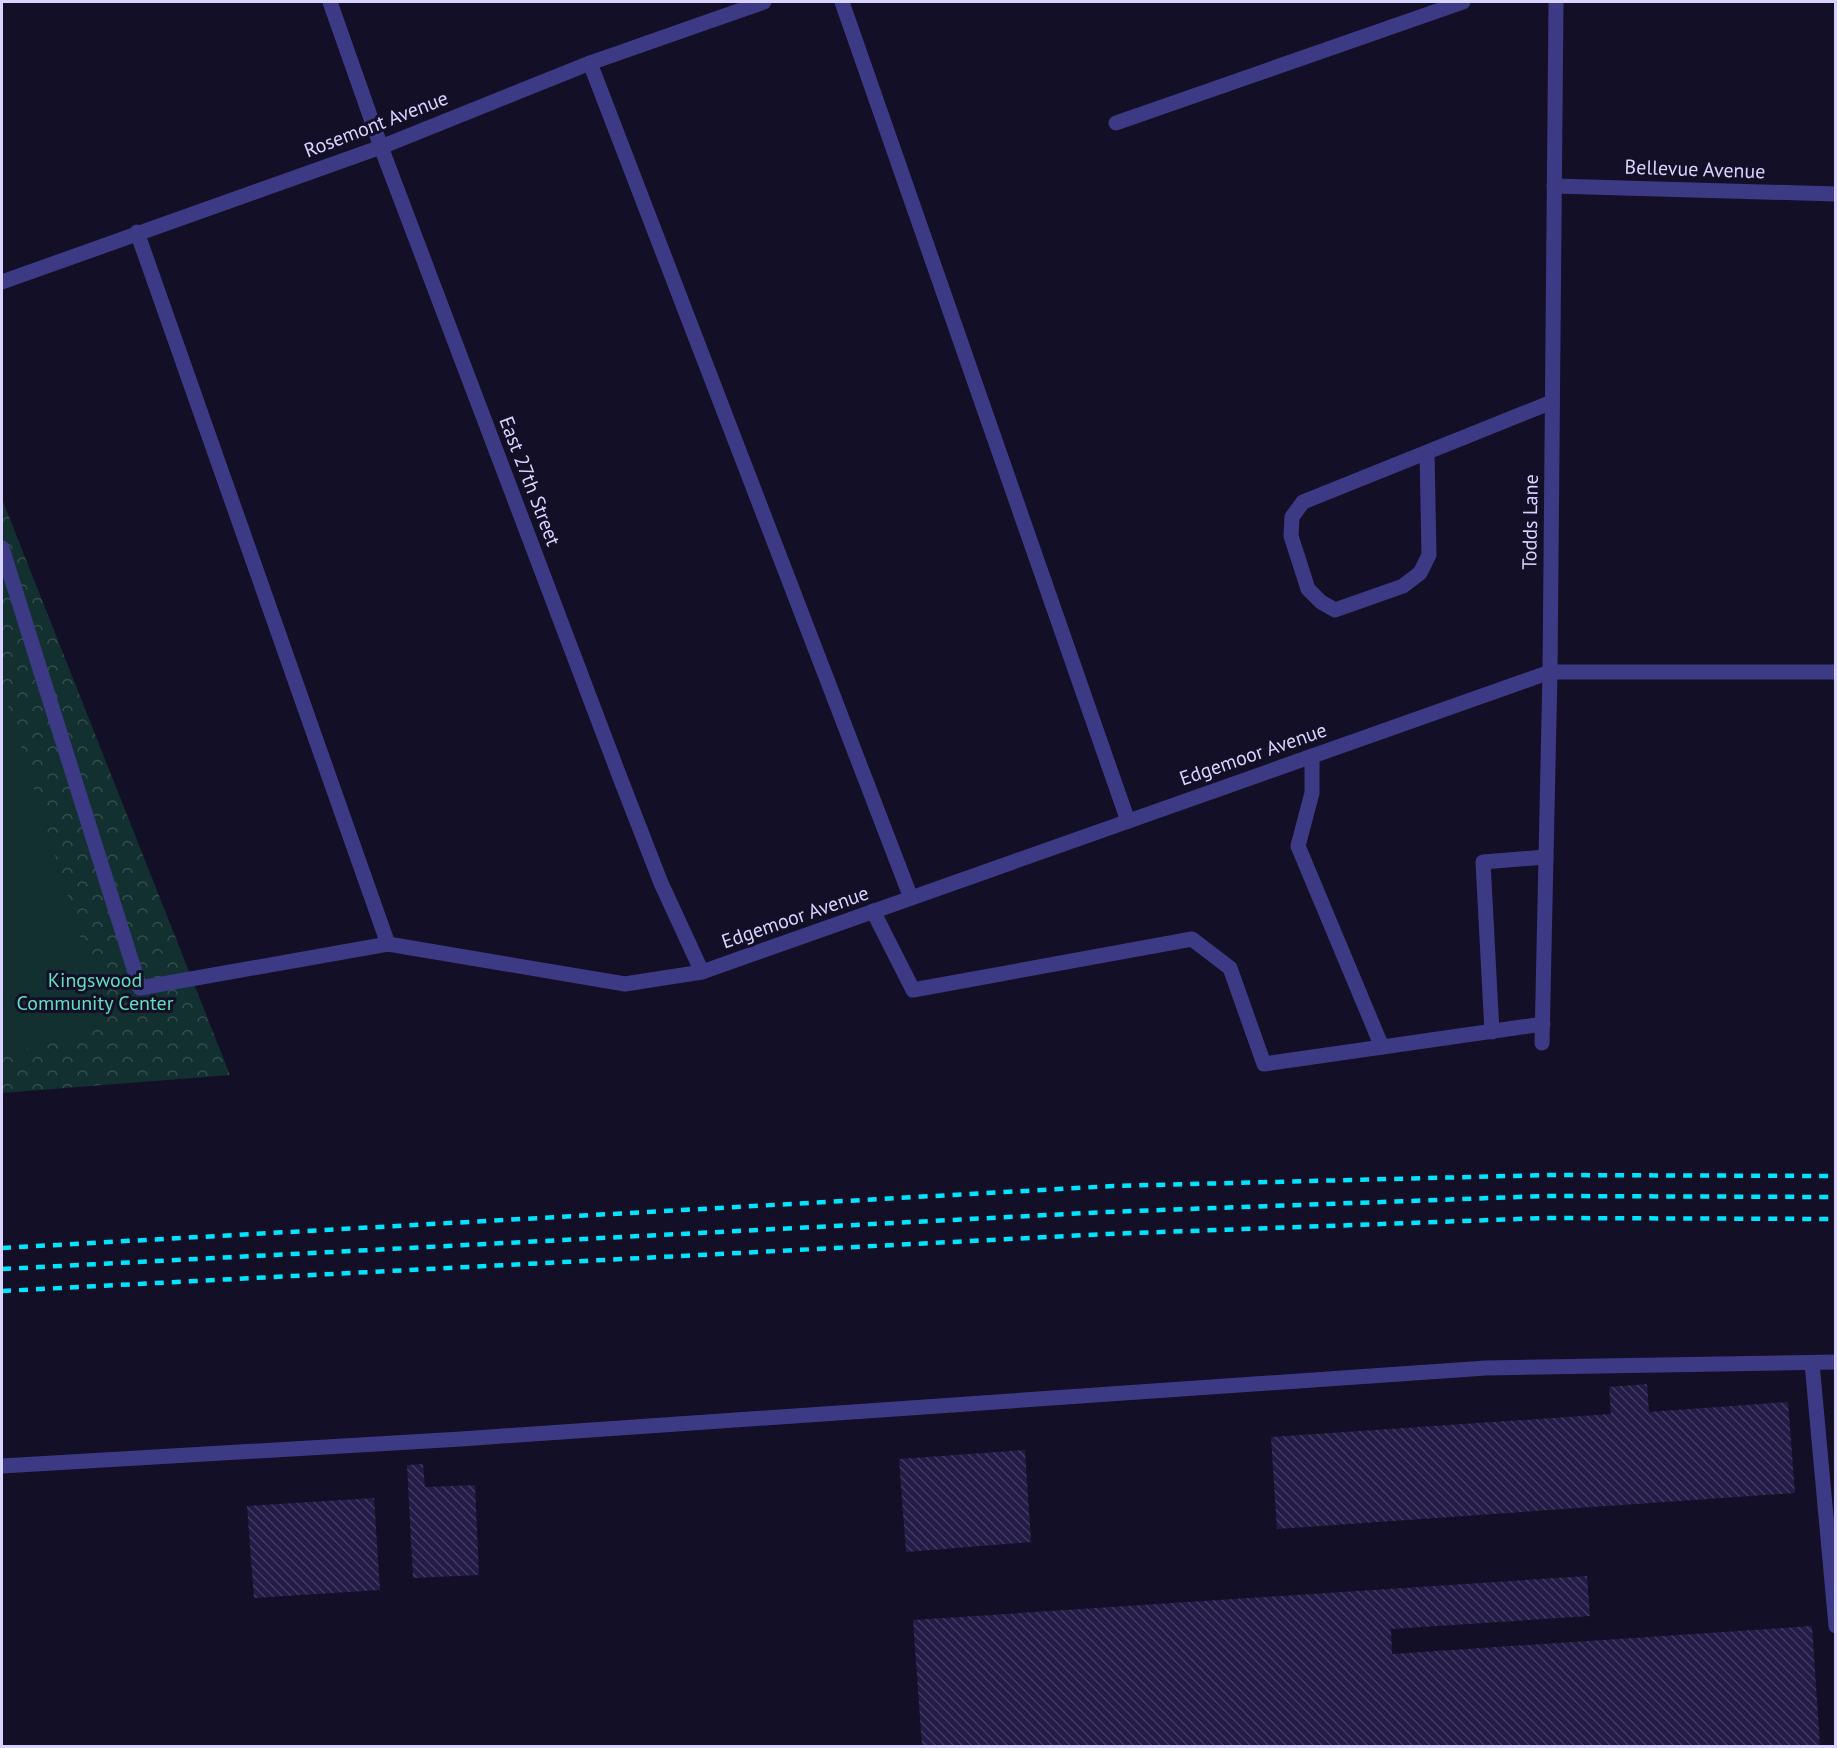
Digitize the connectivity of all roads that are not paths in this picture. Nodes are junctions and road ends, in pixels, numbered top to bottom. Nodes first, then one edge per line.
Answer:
1 (330, 2) edge
2 (764, 2) edge
3 (842, 2) edge
4 (1463, 2) edge
5 (1556, 2) edge
6 (590, 63) junction
7 (1116, 123) dead end
8 (381, 147) junction
9 (1554, 186) junction
10 (1836, 194) edge
11 (137, 232) junction
12 (2, 282) edge
13 (1552, 402) junction
14 (1426, 452) junction
15 (2, 548) edge
16 (1550, 672) junction
17 (1836, 672) edge
18 (1312, 756) junction
19 (1128, 821) junction
20 (1546, 857) junction
21 (910, 898) junction
22 (873, 911) junction
23 (388, 944) junction
24 (702, 972) junction
25 (1543, 1024) junction
26 (1491, 1032) junction
27 (1542, 1043) dead end
28 (1382, 1047) junction
29 (1836, 1362) edge
30 (1812, 1363) junction
31 (2, 1466) edge
32 (1832, 1545) edge
33 (1836, 1626) edge

1 - 8 street, East 27th Street
2 - 6 street, Rosemont Avenue
3 - 19 street
4 - 7 street
5 - 9 street, Todds Lane
6 - 8 street, Rosemont Avenue
6 - 21 street
8 - 11 street, Rosemont Avenue
8 - 24 street, East 27th Street
9 - 10 street, Bellevue Avenue
9 - 13 street, Todds Lane
11 - 12 street, Rosemont Avenue
11 - 23 street
13 - 14 street
13 - 16 street, Todds Lane
14 - 14 street
15 - 23 street, Edgemoor Avenue
16 - 17 street, Edgemoor Avenue
16 - 18 street, Edgemoor Avenue
16 - 20 street, Todds Lane
18 - 19 street, Edgemoor Avenue
18 - 28 street
19 - 21 street, Edgemoor Avenue
20 - 25 street, Todds Lane
20 - 26 street
21 - 22 street, Edgemoor Avenue
22 - 24 street, Edgemoor Avenue
22 - 28 street
23 - 24 street, Edgemoor Avenue
25 - 26 street
25 - 27 street, Todds Lane
26 - 28 street
29 - 30 street
30 - 31 street
30 - 32 street
32 - 33 street

